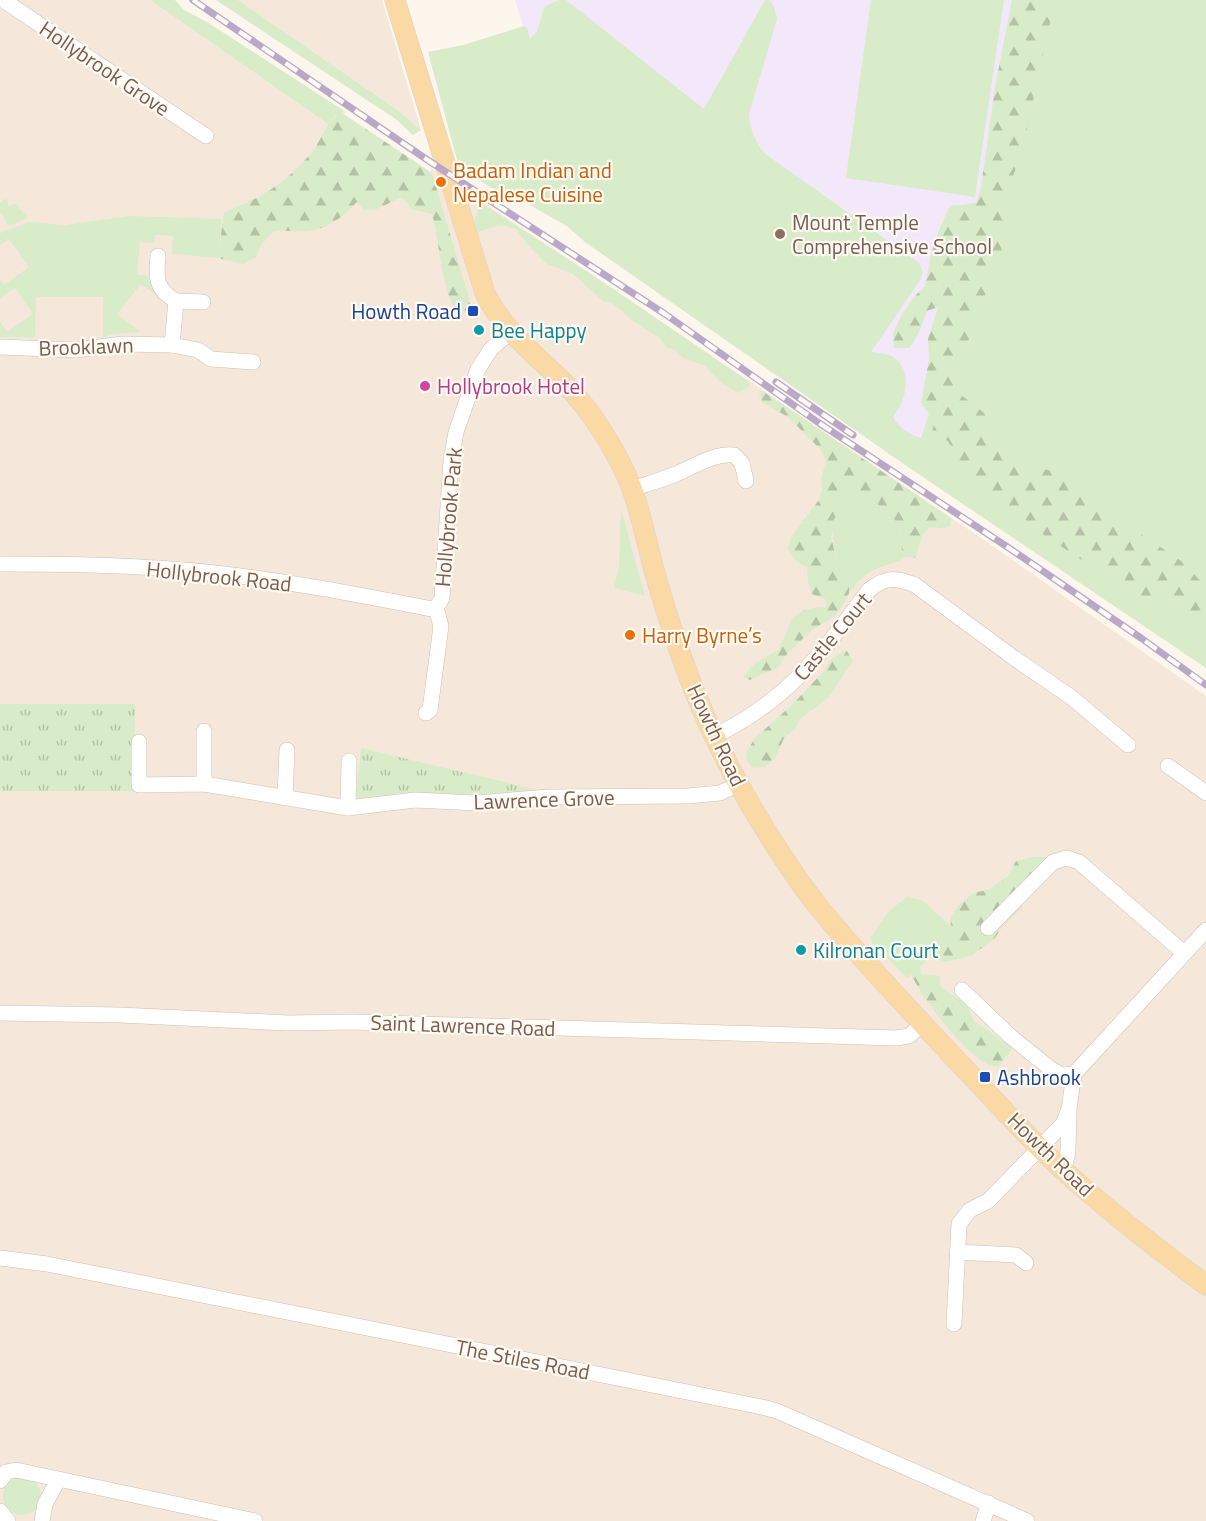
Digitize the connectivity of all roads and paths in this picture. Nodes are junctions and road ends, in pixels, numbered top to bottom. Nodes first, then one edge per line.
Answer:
1 (3, 0) edge
2 (395, 0) edge
3 (206, 135) dead end
4 (158, 256) dead end
5 (176, 301) junction
6 (203, 302) dead end
7 (510, 332) junction
8 (171, 345) junction
9 (0, 348) edge
10 (254, 362) dead end
11 (746, 481) dead end
12 (632, 489) junction
13 (0, 564) edge
14 (436, 608) junction
15 (426, 713) dead end
16 (204, 731) dead end
17 (714, 736) junction
18 (139, 742) dead end
19 (1128, 745) dead end
20 (287, 750) dead end
21 (349, 761) dead end
22 (1168, 765) dead end
23 (204, 784) junction
24 (740, 784) junction
25 (1206, 793) edge
26 (285, 798) junction
27 (348, 808) junction
28 (988, 928) dead end
29 (1204, 936) edge
30 (1184, 953) junction
31 (962, 990) dead end
32 (0, 1013) edge
33 (922, 1024) junction
34 (1074, 1074) junction
35 (1069, 1109) junction
36 (1040, 1146) junction
37 (1064, 1169) junction
38 (957, 1252) junction
39 (0, 1258) edge
40 (1026, 1263) dead end
41 (1206, 1285) edge
42 (954, 1324) dead end
43 (58, 1480) junction
44 (0, 1481) edge
45 (989, 1503) junction
46 (0, 1511) edge
47 (8, 1521) edge
48 (42, 1521) edge
49 (255, 1521) edge
50 (983, 1521) edge
51 (1027, 1521) edge

1 - 3 street, Hollybrook Grove
2 - 7 main road, Howth Road
4 - 5 street
5 - 6 street
5 - 8 street
7 - 12 main road, Howth Road
7 - 14 street, Hollybrook Park
8 - 9 street, Brooklawn
8 - 10 street, Brooklawn
11 - 12 street
12 - 17 main road, Howth Road
13 - 14 street, Hollybrook Road
14 - 15 street, Hollybrook Park
16 - 23 street
17 - 19 street, Castle Court
17 - 24 main road, Howth Road
18 - 23 street, Lawrence Grove
20 - 26 street
21 - 27 street
22 - 25 street
23 - 26 street, Lawrence Grove
24 - 27 street, Lawrence Grove
24 - 33 main road, Howth Road
26 - 27 street, Lawrence Grove
28 - 30 street
29 - 30 street
30 - 34 street
31 - 34 street
32 - 33 street, Saint Lawrence Road
33 - 36 main road, Howth Road
34 - 35 street
35 - 36 street
35 - 37 street
36 - 37 main road, Howth Road
36 - 38 street
37 - 41 main road, Howth Road
38 - 40 street
38 - 42 street
39 - 45 street, The Stiles Road
43 - 44 street
43 - 48 street
43 - 49 street
45 - 50 street
45 - 51 street, The Stiles Road
46 - 47 street

